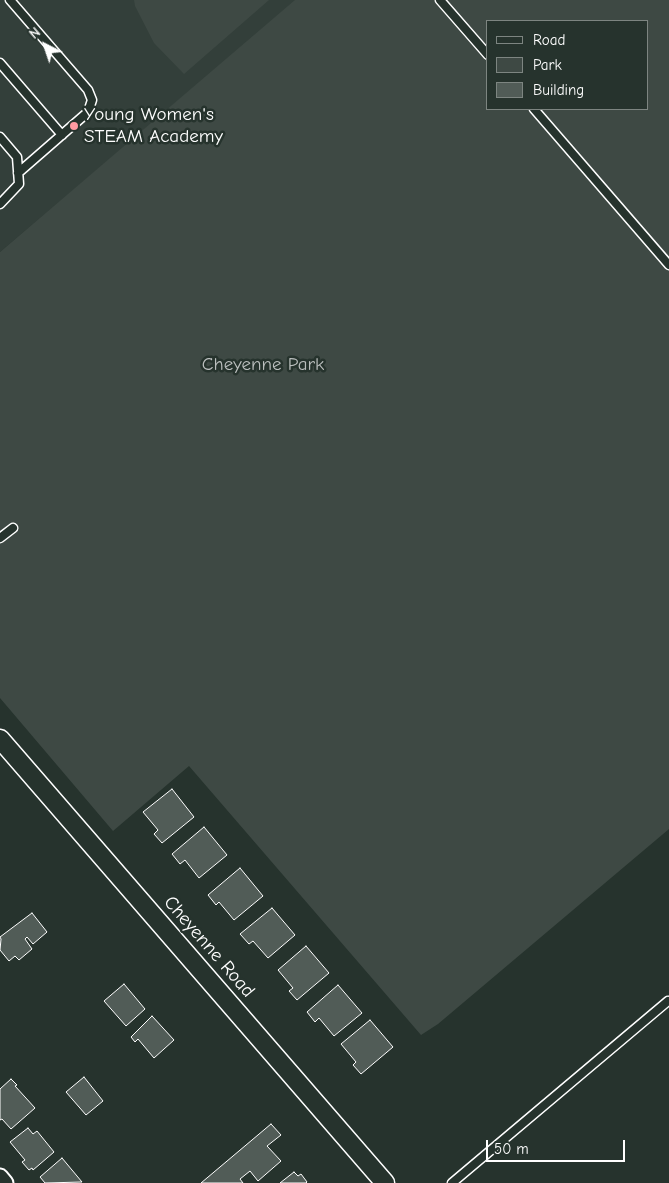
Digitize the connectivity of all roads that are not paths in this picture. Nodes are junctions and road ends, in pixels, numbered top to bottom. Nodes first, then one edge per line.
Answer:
1 (10, 0) edge
2 (440, 0) edge
3 (487, 55) edge
4 (0, 63) edge
5 (535, 110) edge
6 (62, 135) junction
7 (0, 138) edge
8 (18, 173) junction
9 (0, 204) edge
10 (669, 265) edge
11 (13, 528) dead end
12 (0, 538) edge
13 (0, 739) edge
14 (668, 1001) edge
15 (0, 1177) edge
16 (5, 1183) edge
17 (385, 1183) edge
18 (452, 1183) edge

1 - 6 lane
2 - 3 lane
4 - 6 lane
5 - 10 lane
6 - 8 lane
7 - 8 lane
8 - 9 lane
11 - 12 lane
13 - 17 street, Cheyenne Road
14 - 18 lane
15 - 16 street

